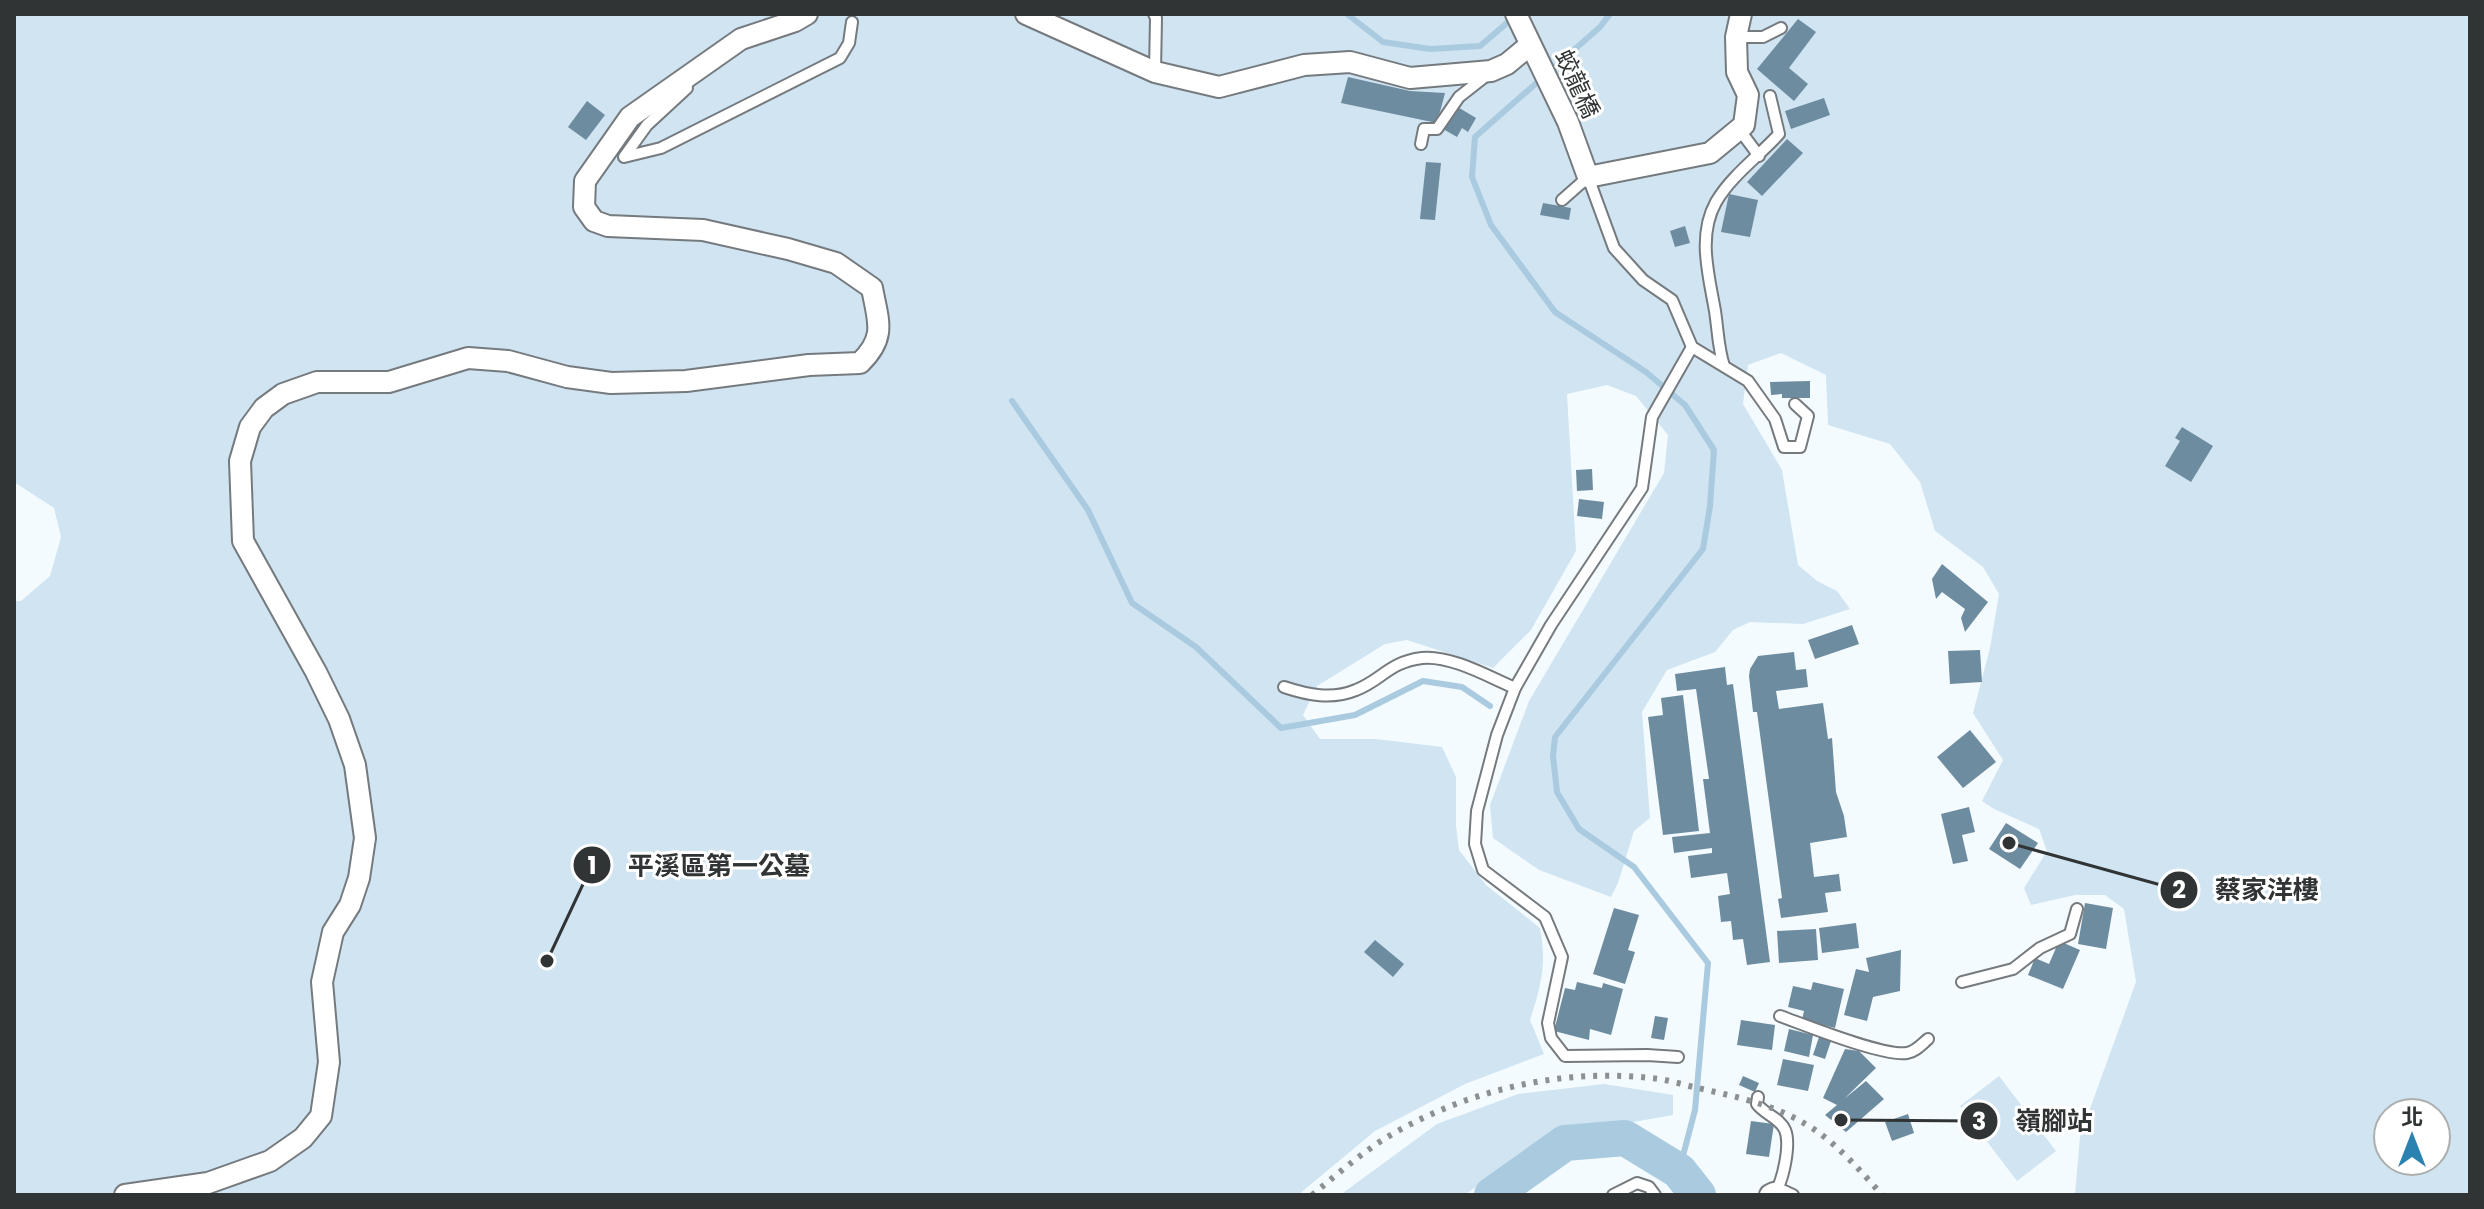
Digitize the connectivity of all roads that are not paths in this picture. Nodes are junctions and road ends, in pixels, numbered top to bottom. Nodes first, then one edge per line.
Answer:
1 (807, 14) edge
2 (1026, 14) edge
3 (1154, 14) edge
4 (1516, 14) edge
5 (1741, 14) edge
6 (852, 22) dead end
7 (1781, 28) dead end
8 (1736, 37) junction
9 (1530, 45) junction
10 (711, 60) junction
11 (1491, 71) junction
12 (1155, 72) junction
13 (1770, 96) dead end
14 (1739, 129) junction
15 (1421, 144) dead end
16 (1759, 156) junction
17 (1588, 177) junction
18 (1562, 200) dead end
19 (1692, 347) junction
20 (1724, 366) junction
21 (1795, 404) dead end
22 (1284, 687) dead end
23 (1515, 688) junction
24 (2077, 909) dead end
25 (1962, 982) dead end
26 (1780, 1016) dead end
27 (1928, 1039) dead end
28 (1678, 1057) dead end
29 (1758, 1097) dead end
30 (1779, 1193) edge
31 (125, 1195) edge
32 (1613, 1195) edge
33 (1655, 1195) edge

1 - 10 street
2 - 12 street
3 - 12 lane
4 - 9 street, 蛟龍橋
5 - 8 street
6 - 10 lane
7 - 8 lane
8 - 14 street
9 - 11 street
9 - 17 street, 蛟龍橋
10 - 31 street
11 - 12 street
11 - 15 lane
13 - 16 lane
14 - 16 lane
14 - 17 street
16 - 20 lane
17 - 18 lane
17 - 19 lane
19 - 20 lane
19 - 23 lane
20 - 21 lane
22 - 23 lane
23 - 28 lane
24 - 25 lane
26 - 27 lane
29 - 30 lane
32 - 33 lane

